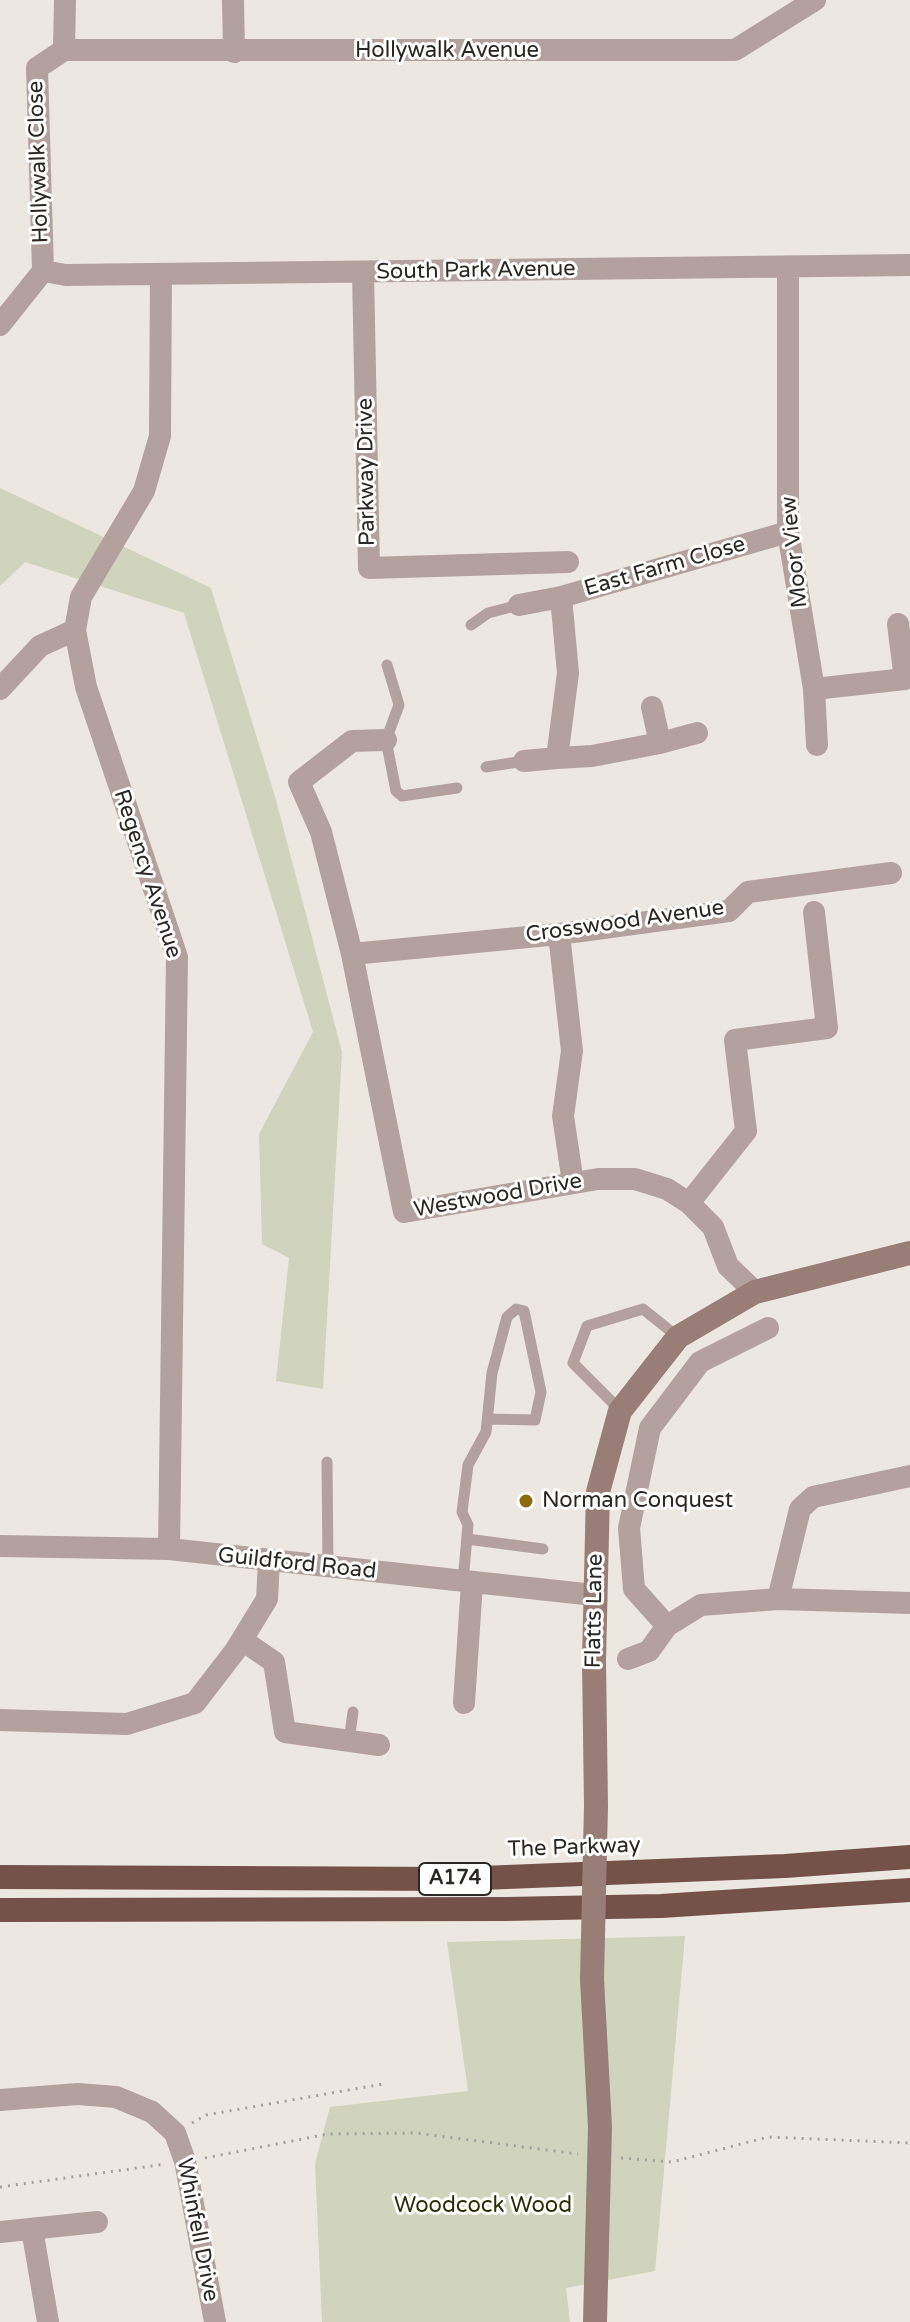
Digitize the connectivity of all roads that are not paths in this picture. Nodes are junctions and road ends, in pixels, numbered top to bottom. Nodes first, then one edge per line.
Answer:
1 (65, 0) edge
2 (233, 0) edge
3 (815, 0) edge
4 (64, 50) junction
5 (234, 52) junction
6 (910, 265) edge
7 (788, 267) junction
8 (43, 271) junction
9 (363, 273) junction
10 (161, 274) junction
11 (0, 325) edge
12 (788, 532) junction
13 (568, 562) dead end
14 (561, 597) junction
15 (519, 605) joint
16 (898, 624) dead end
17 (471, 625) dead end
18 (75, 630) junction
19 (387, 665) dead end
20 (0, 689) edge
21 (814, 689) junction
22 (652, 707) dead end
23 (697, 733) dead end
24 (386, 740) junction
25 (660, 743) junction
26 (817, 745) dead end
27 (557, 758) junction
28 (524, 761) joint
29 (486, 767) dead end
30 (457, 788) dead end
31 (891, 873) dead end
32 (814, 912) dead end
33 (559, 934) junction
34 (352, 954) junction
35 (573, 1183) junction
36 (689, 1203) junction
37 (910, 1253) edge
38 (755, 1292) junction
39 (768, 1328) dead end
40 (678, 1337) junction
41 (620, 1411) junction
42 (488, 1419) junction
43 (607, 1457) junction
44 (327, 1462) dead end
45 (642, 1466) junction
46 (910, 1476) edge
47 (467, 1539) junction
48 (0, 1546) edge
49 (169, 1549) junction
50 (543, 1549) dead end
51 (269, 1561) junction
52 (328, 1567) junction
53 (468, 1583) junction
54 (594, 1595) junction
55 (778, 1599) junction
56 (910, 1603) edge
57 (667, 1626) junction
58 (242, 1640) junction
59 (628, 1659) dead end
60 (464, 1703) dead end
61 (353, 1712) dead end
62 (0, 1720) edge
63 (349, 1741) junction
64 (379, 1745) dead end
65 (910, 1857) edge
66 (0, 1877) edge
67 (910, 1890) edge
68 (0, 1910) edge
69 (0, 2100) edge
70 (97, 2222) dead end
71 (32, 2229) junction
72 (0, 2232) edge
73 (48, 2322) edge
74 (215, 2322) edge
75 (595, 2322) edge

1 - 4 street
2 - 5 street
3 - 5 street, Hollywalk Avenue
4 - 5 street, Hollywalk Avenue
4 - 8 street, Hollywalk Close
6 - 7 street, South Park Avenue
7 - 9 street, South Park Avenue
7 - 12 street, Moor View
8 - 10 street, South Park Avenue
8 - 11 street, Hollywalk Close
9 - 10 street, South Park Avenue
9 - 13 street, Parkway Drive
10 - 18 street, Regency Avenue
12 - 14 street, East Farm Close
12 - 21 street, Moor View
14 - 15 street
14 - 27 street, East Farm Close
15 - 17 lane
16 - 21 street
18 - 20 street
18 - 49 street, Regency Avenue
19 - 24 lane
21 - 26 street, Moor View
22 - 25 street
23 - 25 street
24 - 30 lane
24 - 34 street
25 - 27 street
27 - 28 street
28 - 29 lane
31 - 33 street, Crosswood Avenue
32 - 36 street
33 - 34 street, Crosswood Avenue
33 - 35 street
34 - 35 street, Westwood Drive
35 - 36 street, Westwood Drive
36 - 38 street, Westwood Drive
37 - 38 street, Flatts Lane
38 - 40 street, Flatts Lane
39 - 45 street
40 - 41 street, Flatts Lane
40 - 41 lane
41 - 43 street, Flatts Lane
42 - 42 lane
42 - 47 lane
43 - 45 street
43 - 54 street, Flatts Lane
44 - 52 lane
45 - 57 street
46 - 55 street
47 - 50 lane
47 - 53 lane
48 - 49 street, Guildford Road
49 - 51 street, Guildford Road
51 - 52 street, Guildford Road
51 - 58 street
52 - 53 street, Guildford Road
53 - 54 street, Guildford Road
53 - 60 street
54 - 75 street, Flatts Lane, bridge
55 - 56 street
55 - 57 street
57 - 59 street
58 - 62 street
58 - 63 street
61 - 63 lane
63 - 64 street
65 - 66 highway, The Parkway / A174
67 - 68 highway, A174
69 - 74 street, Whinfell Drive
70 - 71 street
71 - 72 street
71 - 73 street

